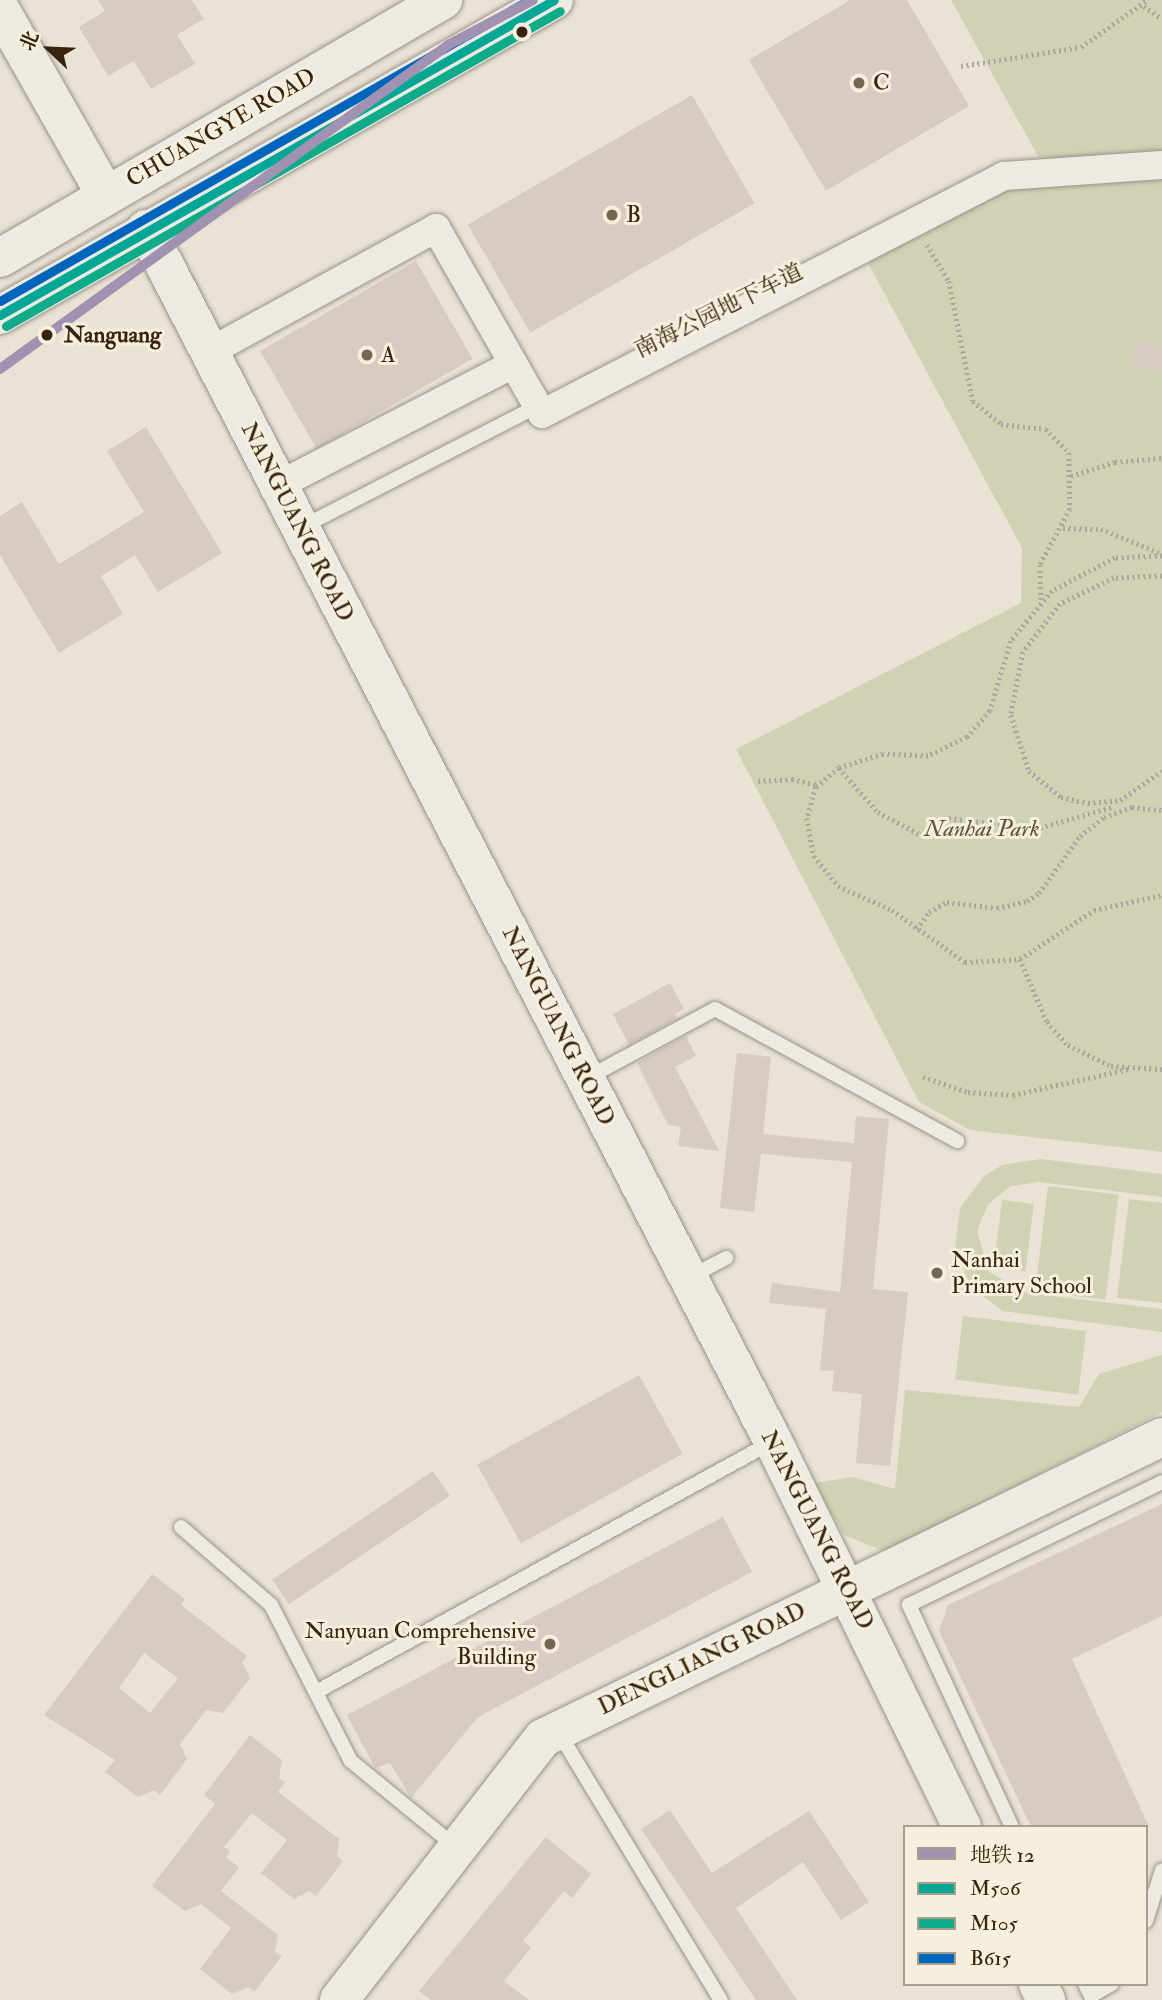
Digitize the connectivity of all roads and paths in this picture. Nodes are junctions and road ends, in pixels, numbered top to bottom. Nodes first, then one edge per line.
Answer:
1 (443, 0) edge
2 (554, 0) edge
3 (1147, 0) edge
4 (1144, 6) junction
5 (0, 9) edge
6 (1162, 19) edge
7 (961, 65) dead end
8 (1162, 164) edge
9 (1162, 178) edge
10 (986, 185) junction
11 (105, 194) junction
12 (914, 223) junction
13 (146, 229) junction
14 (0, 258) edge
15 (0, 315) edge
16 (209, 352) junction
17 (513, 364) junction
18 (537, 407) junction
19 (1162, 458) edge
20 (1071, 476) junction
21 (278, 486) junction
22 (299, 528) junction
23 (1063, 528) junction
24 (1162, 555) edge
25 (1162, 576) edge
26 (1041, 602) junction
27 (839, 768) junction
28 (1162, 772) edge
29 (758, 781) dead end
30 (818, 785) junction
31 (1109, 802) junction
32 (1114, 810) junction
33 (1162, 810) edge
34 (1162, 895) edge
35 (917, 929) junction
36 (1020, 959) junction
37 (1128, 1069) junction
38 (1162, 1069) edge
39 (923, 1077) dead end
40 (586, 1079) junction
41 (957, 1141) dead end
42 (726, 1258) dead end
43 (689, 1278) junction
44 (1162, 1437) edge
45 (773, 1441) junction
46 (1162, 1482) edge
47 (181, 1527) dead end
48 (848, 1588) junction
49 (316, 1692) junction
50 (557, 1729) junction
51 (961, 1825) edge
52 (1011, 1825) edge
53 (455, 1846) junction
54 (1162, 1870) edge
55 (1148, 1915) edge
56 (1086, 1986) edge
57 (1108, 1986) edge
58 (339, 2000) edge
59 (720, 2000) edge

1 - 11 main road, CHUANGYE ROAD
2 - 13 main road
3 - 4 path
4 - 6 path
4 - 7 path
5 - 11 main road
8 - 10 street
9 - 10 lane, 南海公园地下车道
10 - 12 street
10 - 18 lane, 南海公园地下车道
11 - 14 main road, CHUANGYE ROAD
12 - 18 street
12 - 20 path
13 - 15 main road
13 - 16 main road, NANGUANG ROAD
16 - 17 street
16 - 21 main road, NANGUANG ROAD
17 - 18 street
17 - 21 street
18 - 22 lane, 南海公园地下车道
19 - 20 path
20 - 23 path
21 - 22 main road, NANGUANG ROAD
22 - 40 main road, NANGUANG ROAD
23 - 24 path
23 - 26 path
24 - 26 path
25 - 31 path
26 - 27 path
27 - 30 path
27 - 32 path
28 - 31 path
29 - 30 path
30 - 35 path
31 - 32 path
32 - 33 path
32 - 35 path
34 - 36 path
35 - 36 path
36 - 37 path
37 - 38 path
37 - 39 path
40 - 41 lane
40 - 43 main road, NANGUANG ROAD
42 - 43 lane
43 - 45 main road, NANGUANG ROAD
44 - 48 main road, DENGLIANG ROAD
45 - 48 main road, NANGUANG ROAD
45 - 49 lane
46 - 52 lane
47 - 49 lane
48 - 50 main road, DENGLIANG ROAD
48 - 51 main road, NANGUANG ROAD
49 - 53 lane
50 - 53 main road, DENGLIANG ROAD
50 - 59 lane
53 - 58 main road, DENGLIANG ROAD
54 - 55 lane
56 - 57 lane

